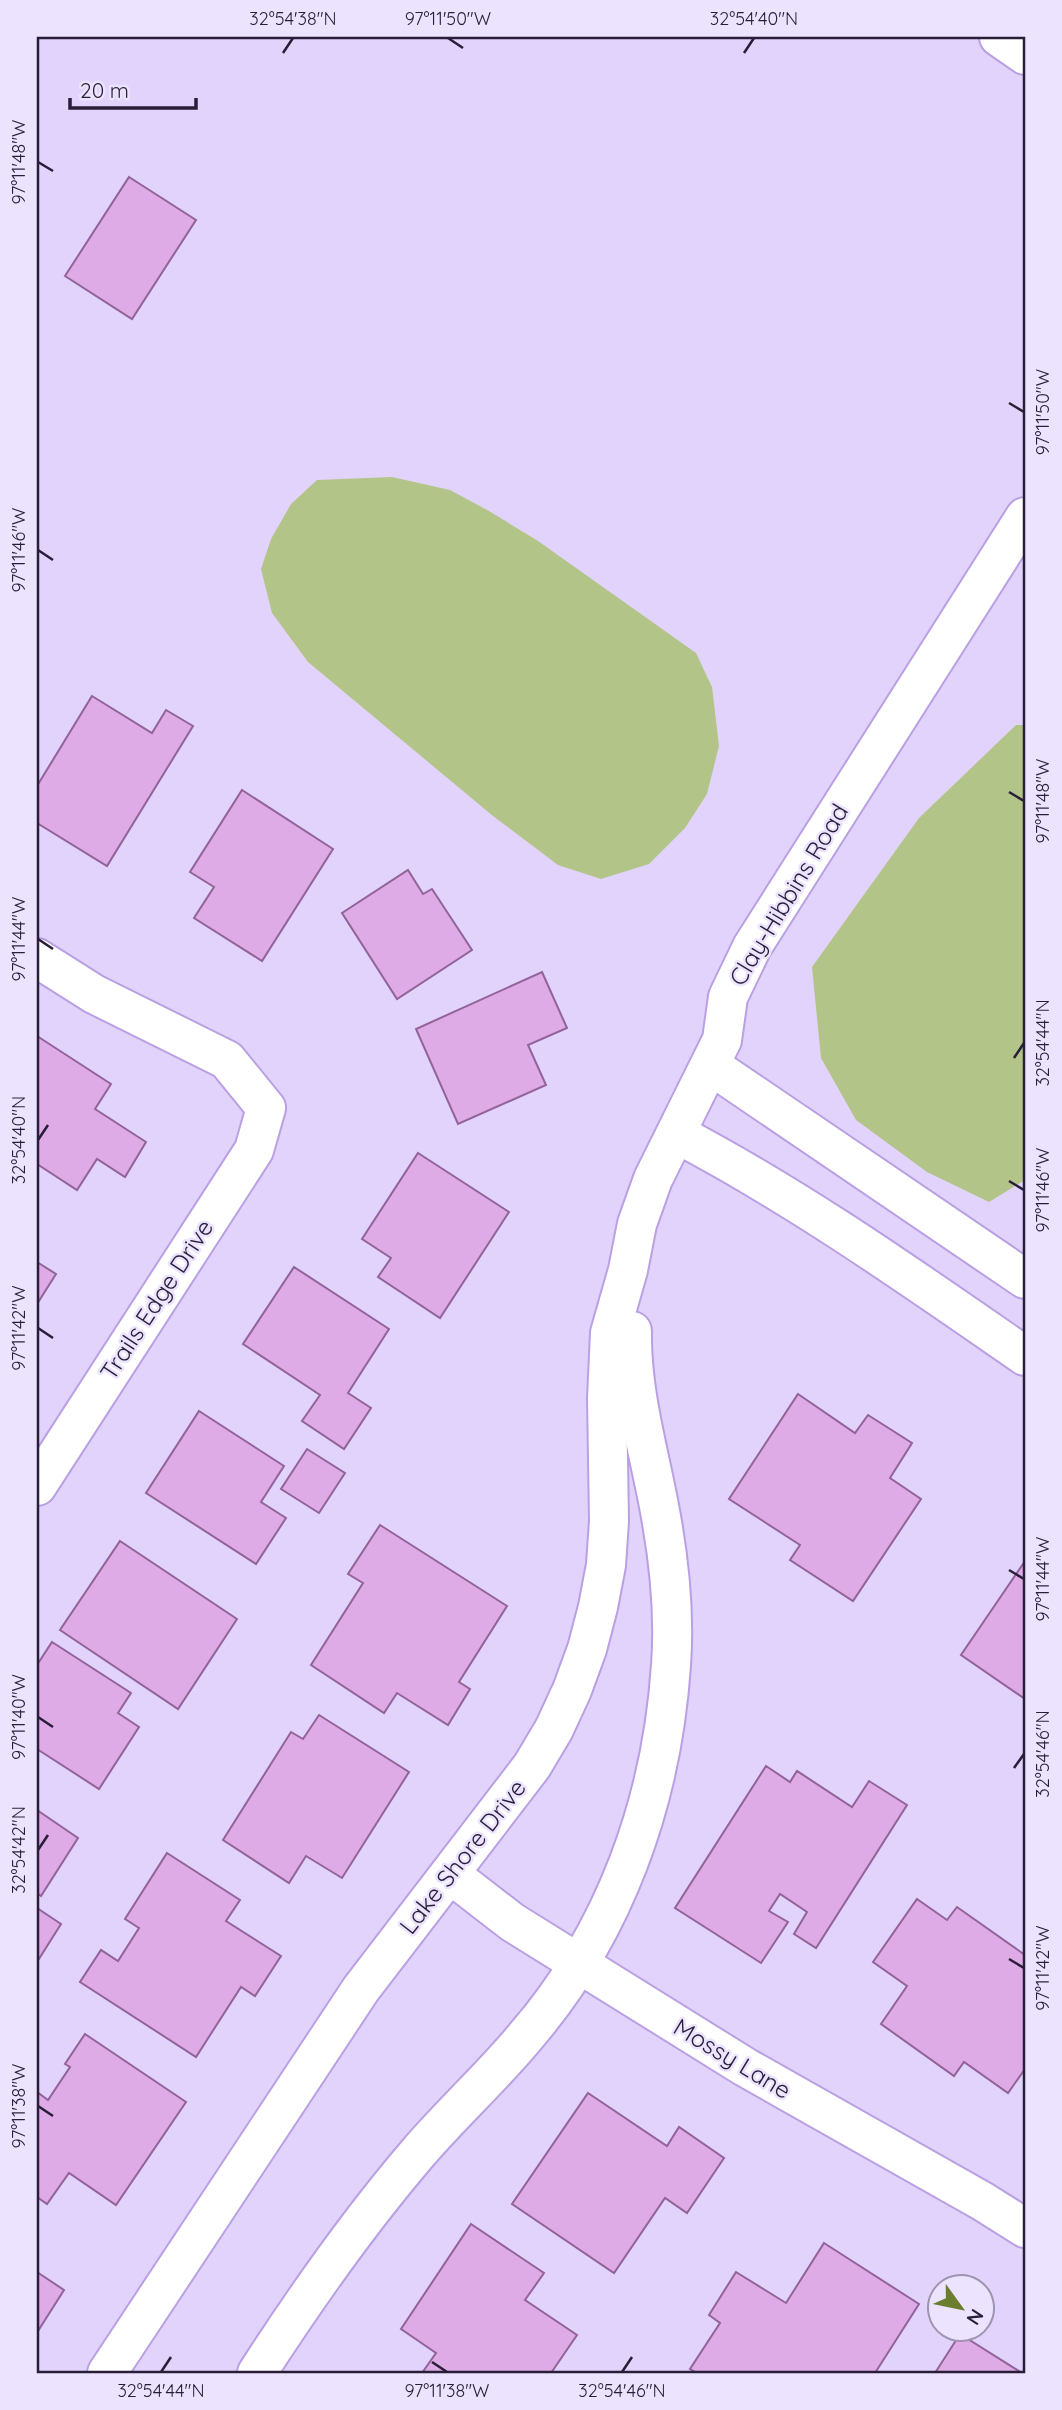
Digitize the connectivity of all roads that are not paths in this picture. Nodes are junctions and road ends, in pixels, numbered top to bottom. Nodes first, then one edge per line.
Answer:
1 (999, 37) edge
2 (1025, 55) edge
3 (1025, 517) edge
4 (37, 958) edge
5 (710, 1065) junction
6 (677, 1134) junction
7 (628, 1270) junction
8 (1025, 1279) edge
9 (1025, 1356) edge
10 (37, 1486) edge
11 (450, 1874) junction
12 (579, 1964) junction
13 (1025, 2228) edge
14 (107, 2373) edge
15 (257, 2373) edge

1 - 2 street
3 - 5 street, Clay-Hibbins Road
4 - 10 street, Trails Edge Drive
5 - 6 street, Lake Shore Drive
5 - 8 street
6 - 7 street, Lake Shore Drive
6 - 9 street
7 - 11 street, Lake Shore Drive
7 - 12 street, Lake Shore Drive
11 - 12 street, Mossy Lane
11 - 14 street, Lake Shore Drive
12 - 13 street, Mossy Lane
12 - 15 street, Lake Shore Drive

